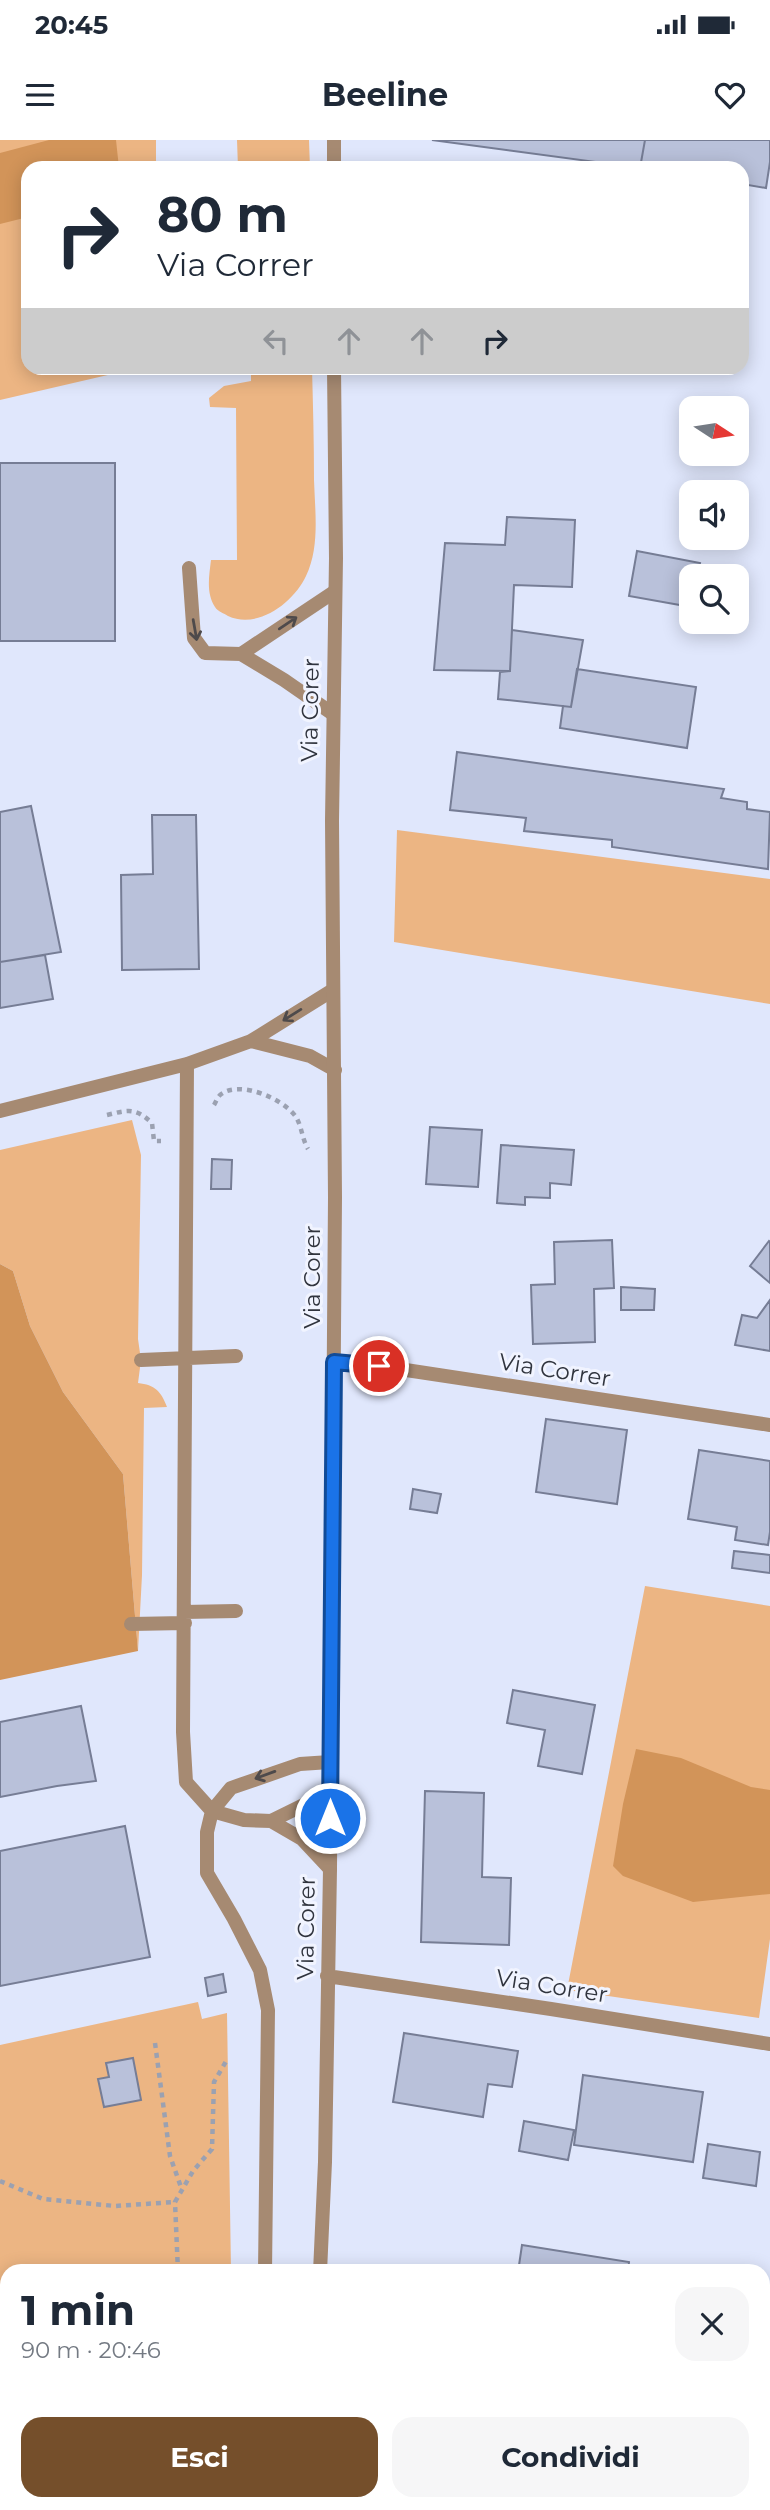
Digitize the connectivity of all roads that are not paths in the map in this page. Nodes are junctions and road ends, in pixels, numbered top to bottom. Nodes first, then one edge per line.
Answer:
1 (334, 140) edge
2 (334, 161) edge
3 (334, 375) edge
4 (189, 568) dead end
5 (334, 592) junction
6 (241, 654) junction
7 (333, 714) junction
8 (333, 990) junction
9 (251, 1041) junction
10 (187, 1065) junction
11 (335, 1070) junction
12 (0, 1111) edge
13 (236, 1356) dead end
14 (186, 1358) junction
15 (142, 1360) dead end
16 (334, 1362) junction
17 (770, 1425) edge
18 (236, 1611) dead end
19 (184, 1618) junction
20 (131, 1624) dead end
21 (330, 1762) junction
22 (330, 1792) junction
23 (212, 1811) junction
24 (271, 1821) junction
25 (330, 1869) junction
26 (327, 1976) junction
27 (770, 2044) edge
28 (265, 2264) edge
29 (320, 2264) edge

1 - 2 street
3 - 5 street, Via Corer
4 -> 6 street
6 -> 5 street
5 - 7 street, Via Corer
6 - 7 street
7 - 8 street, Via Corer
8 -> 9 street
8 - 11 street, Via Corer
9 - 10 street
9 - 11 street
10 - 12 street
10 - 14 street
11 - 16 street, Via Corer
13 - 14 street
14 - 15 street
14 - 19 street
16 - 17 street, Via Correr
16 - 21 street, Via Corer
18 - 19 street
19 - 20 street
19 - 23 street
21 - 22 street, Via Corer
21 -> 23 street
22 - 24 street
22 - 25 street, Via Corer
23 - 24 street
23 - 28 street
24 - 25 street
25 - 26 street, Via Corer
26 - 27 street, Via Correr
26 - 29 street, Via Corer

